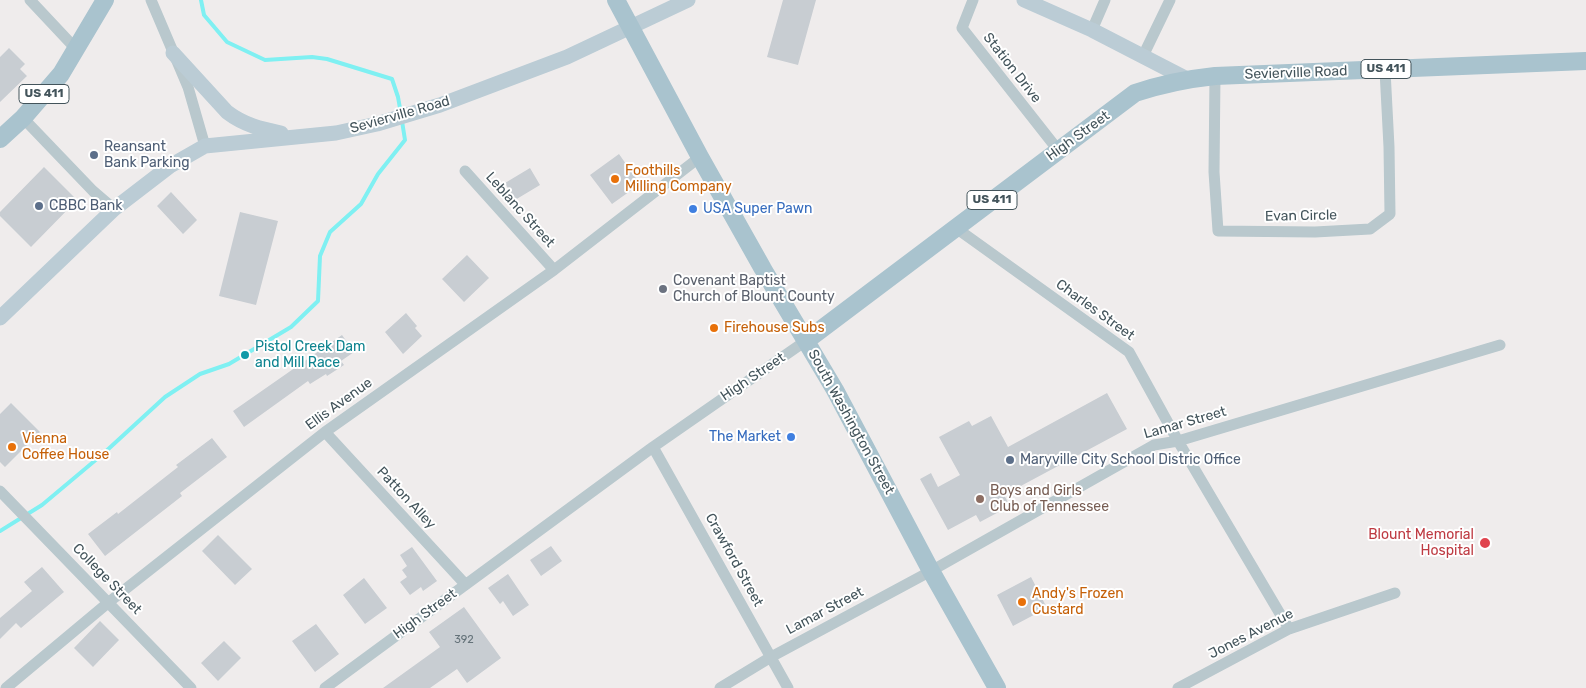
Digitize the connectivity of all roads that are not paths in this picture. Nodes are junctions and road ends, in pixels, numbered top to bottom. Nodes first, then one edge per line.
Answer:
1 (30, 0) edge
2 (105, 0) edge
3 (151, 0) edge
4 (616, 0) edge
5 (688, 0) edge
6 (974, 0) edge
7 (1024, 0) edge
8 (1105, 0) edge
9 (1170, 0) edge
10 (631, 28) junction
11 (1092, 30) junction
12 (78, 46) junction
13 (174, 53) junction
14 (1144, 56) junction
15 (1586, 61) edge
16 (1384, 70) junction
17 (1215, 76) junction
18 (1187, 79) junction
19 (23, 118) junction
20 (297, 137) junction
21 (0, 139) edge
22 (205, 146) junction
23 (1058, 150) junction
24 (700, 157) junction
25 (465, 172) dead end
26 (114, 210) junction
27 (956, 228) junction
28 (554, 270) junction
29 (0, 318) edge
30 (807, 340) junction
31 (1500, 345) dead end
32 (325, 432) junction
33 (1178, 441) junction
34 (653, 447) junction
35 (1, 492) edge
36 (931, 571) junction
37 (465, 584) junction
38 (1396, 593) dead end
39 (109, 602) junction
40 (1289, 629) junction
41 (771, 657) junction
42 (6, 688) edge
43 (191, 688) edge
44 (324, 688) edge
45 (720, 688) edge
46 (788, 688) edge
47 (997, 688) edge
48 (1178, 688) edge

1 - 12 street
2 - 12 main road, US 411
3 - 13 street
4 - 10 main road, South Washington Street
5 - 10 street, Sevierville Road
6 - 23 street, Station Drive
7 - 11 street
8 - 11 street
9 - 14 street
10 - 20 street, Sevierville Road
10 - 24 main road, South Washington Street
11 - 14 street
12 - 19 main road, US 411
13 - 20 street
13 - 22 street
14 - 18 street
15 - 16 main road, Sevierville Road / US 411
16 - 17 main road, Sevierville Road / US 411
16 - 17 street, Evan Circle
17 - 18 main road, Sevierville Road / US 411
18 - 23 main road, High Street / US 411
19 - 21 main road, US 411
19 - 26 street
20 - 22 street, Sevierville Road
22 - 26 street, Sevierville Road
23 - 27 main road, High Street / US 411
24 - 28 street, Ellis Avenue
24 - 30 main road, South Washington Street
25 - 28 street, Leblanc Street
26 - 29 street, Sevierville Road
27 - 30 main road, High Street / US 411
27 - 33 street, Charles Street
28 - 32 street, Ellis Avenue
30 - 34 street, High Street
30 - 36 main road, South Washington Street
31 - 33 street, Lamar Street
32 - 37 street, Patton Alley
32 - 39 street, Ellis Avenue
33 - 36 street, Lamar Street
33 - 40 street, Charles Street
34 - 37 street, High Street
34 - 41 street, Crawford Street
35 - 39 street, College Street
36 - 41 street, Lamar Street
36 - 47 main road, South Washington Street
37 - 44 street, High Street
38 - 40 street, Jones Avenue
39 - 42 street, Ellis Avenue
39 - 43 street, College Street
40 - 48 street, Jones Avenue
41 - 45 street, Lamar Street
41 - 46 street, Crawford Street

